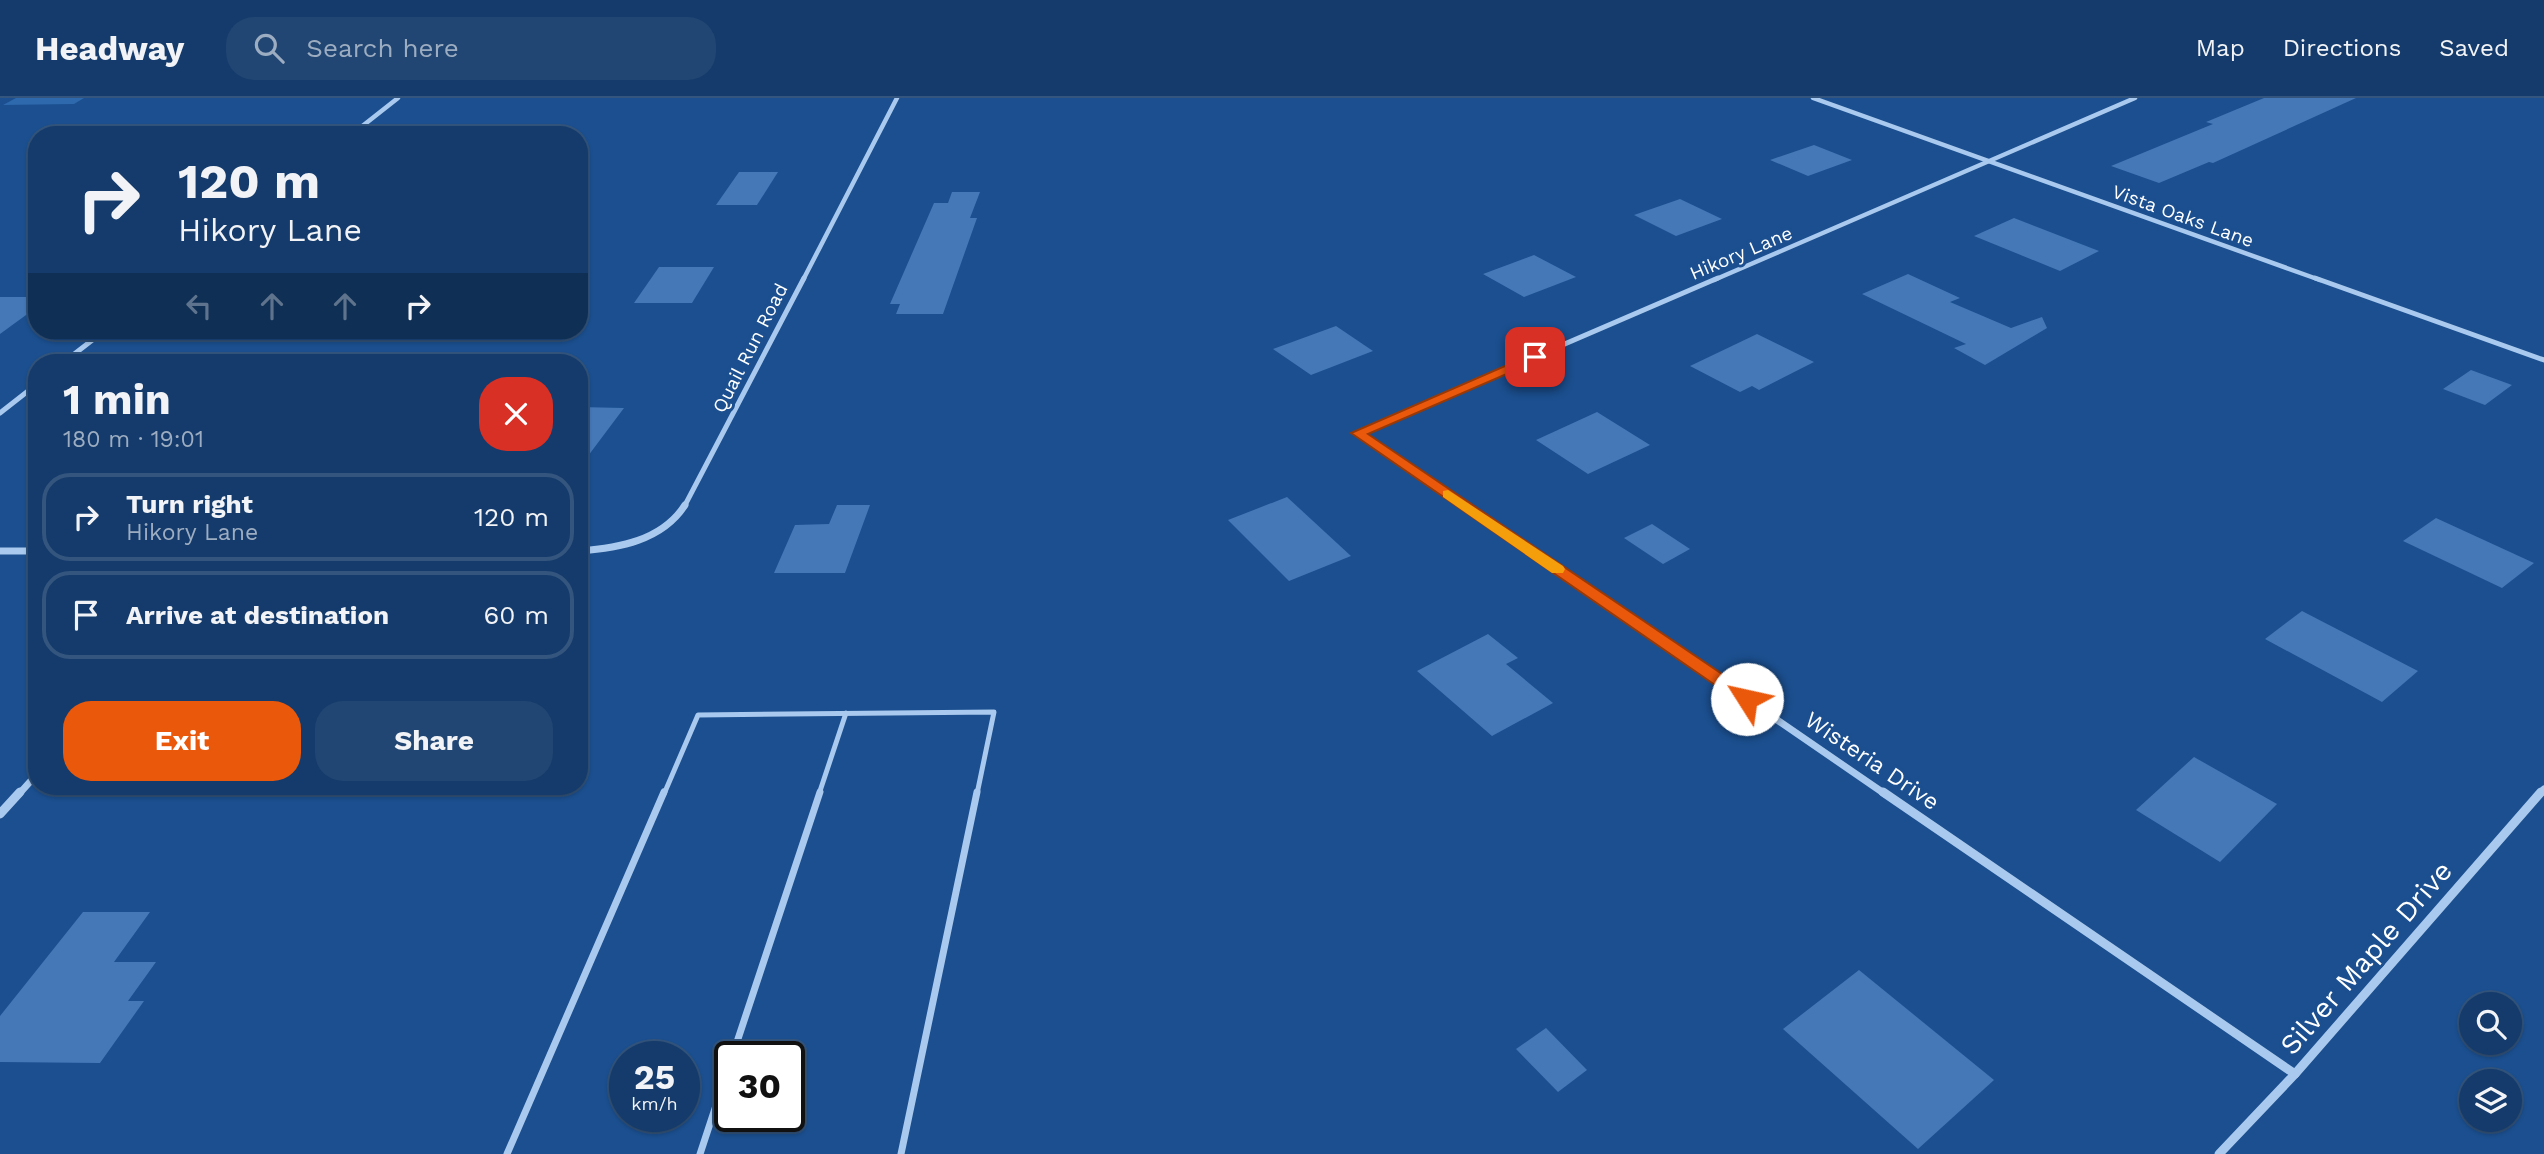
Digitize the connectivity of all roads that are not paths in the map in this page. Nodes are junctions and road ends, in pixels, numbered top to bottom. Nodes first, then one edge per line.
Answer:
1 (398, 98) edge
2 (897, 98) edge
3 (1813, 98) edge
4 (2135, 98) edge
5 (362, 126) edge
6 (1989, 161) junction
7 (92, 340) edge
8 (74, 354) edge
9 (2544, 360) edge
10 (28, 391) edge
11 (0, 413) edge
12 (1358, 433) joint
13 (588, 550) edge
14 (0, 551) edge
15 (28, 551) edge
16 (846, 713) junction
17 (28, 784) edge
18 (2544, 789) edge
19 (0, 814) edge
20 (737, 1041) edge
21 (2295, 1074) junction
22 (714, 1110) edge
23 (508, 1154) edge
24 (699, 1154) edge
25 (901, 1154) edge
26 (2219, 1154) edge

1 - 5 street
2 - 13 street, Quail Run Road
3 - 6 street, Vista Oaks Lane
4 - 6 street, Hikory Lane
6 - 9 street, Vista Oaks Lane
6 - 12 street, Hikory Lane
7 - 8 street
10 - 11 street
12 - 21 street, Wisteria Drive
14 - 15 street
16 - 20 lane
16 - 23 lane
16 - 25 lane
17 - 19 street
18 - 21 street, Silver Maple Drive
21 - 26 street, Silver Maple Drive
22 - 24 lane

